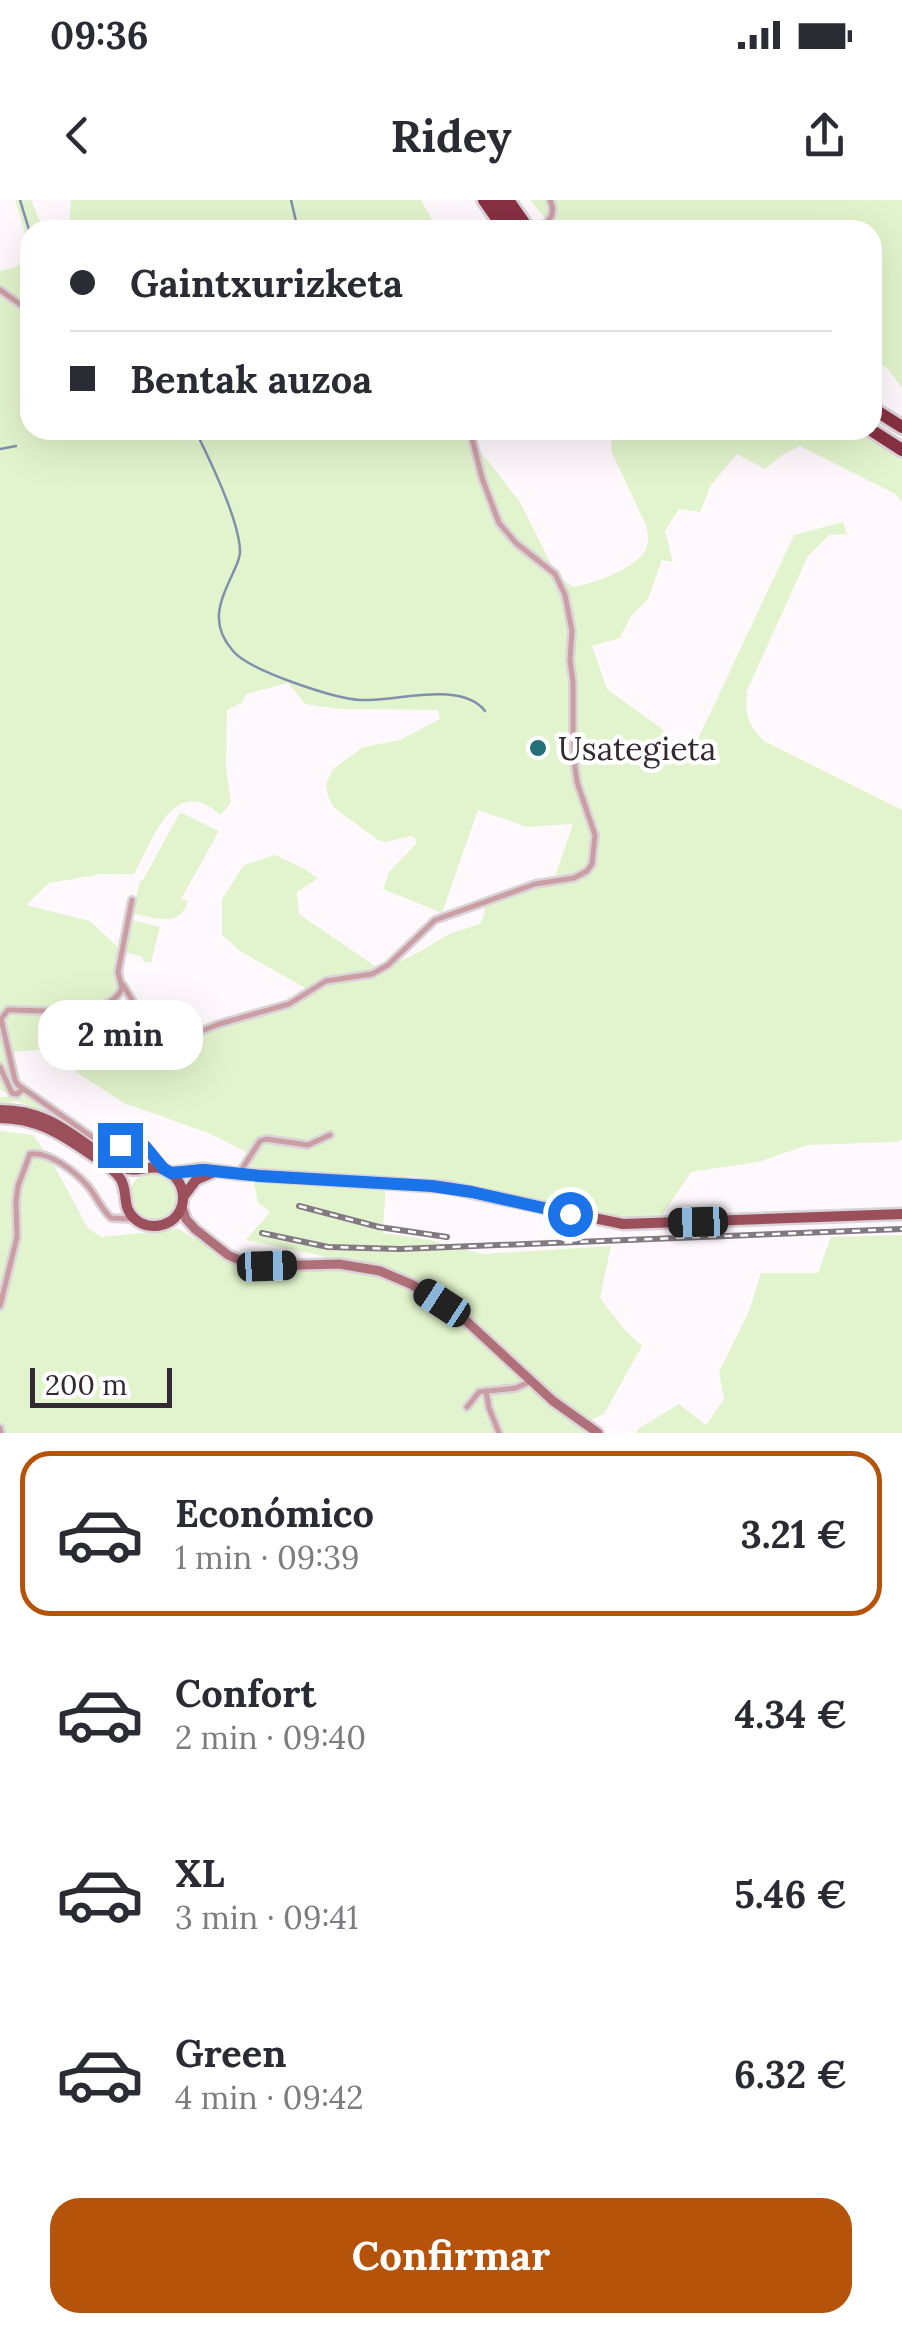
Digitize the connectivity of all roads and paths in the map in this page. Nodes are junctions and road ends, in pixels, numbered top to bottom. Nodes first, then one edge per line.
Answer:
1 (472, 440) edge
2 (132, 900) dead end
3 (122, 985) junction
4 (0, 1068) edge
5 (23, 1089) junction
6 (0, 1110) edge
7 (0, 1118) edge
8 (330, 1135) dead end
9 (150, 1151) junction
10 (141, 1170) junction
11 (168, 1171) junction
12 (218, 1173) junction
13 (239, 1174) junction
14 (126, 1190) junction
15 (182, 1202) junction
16 (902, 1214) edge
17 (132, 1215) junction
18 (119, 1220) junction
19 (169, 1222) junction
20 (195, 1229) junction
21 (0, 1306) edge
22 (531, 1381) junction
23 (486, 1391) junction
24 (468, 1407) dead end
25 (499, 1433) edge
26 (598, 1433) edge

1 - 3 street
2 - 3 street
3 - 5 street
4 - 5 street
5 - 9 street
6 - 10 main road
7 - 14 main road
8 - 13 street
9 - 10 street
9 - 11 street
10 - 11 main road
10 - 14 main road
11 - 12 main road
11 - 15 main road
12 - 13 main road
12 - 15 main road
13 - 16 main road
14 - 17 main road
15 - 19 main road
15 - 20 main road
17 - 18 street
17 - 18 street
17 - 19 main road
18 - 21 street
19 - 20 main road
20 - 22 main road
22 - 23 street
22 - 26 main road
23 - 24 street
23 - 25 street

